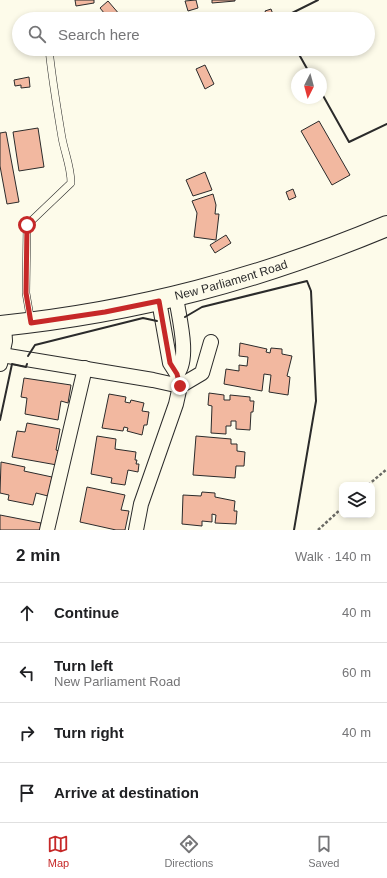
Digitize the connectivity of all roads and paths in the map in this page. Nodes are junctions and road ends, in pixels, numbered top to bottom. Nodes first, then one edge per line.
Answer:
1 (50, 56) edge
2 (387, 226) edge
3 (167, 299) junction
4 (31, 323) junction
5 (2, 326) edge
6 (212, 342) dead end
7 (1, 360) edge
8 (85, 368) junction
9 (178, 380) junction
10 (387, 469) edge
11 (372, 482) edge
12 (339, 511) edge
13 (47, 530) edge
14 (136, 530) edge
15 (318, 530) edge

1 - 4 lane
2 - 3 main road, New Parliament Road
3 - 4 main road, New Parliament Road
3 - 9 street
4 - 5 main road, New Parliament Road
5 - 7 street
6 - 9 street
7 - 8 street
8 - 9 street
8 - 13 street
9 - 14 street
10 - 11 path
12 - 15 path

